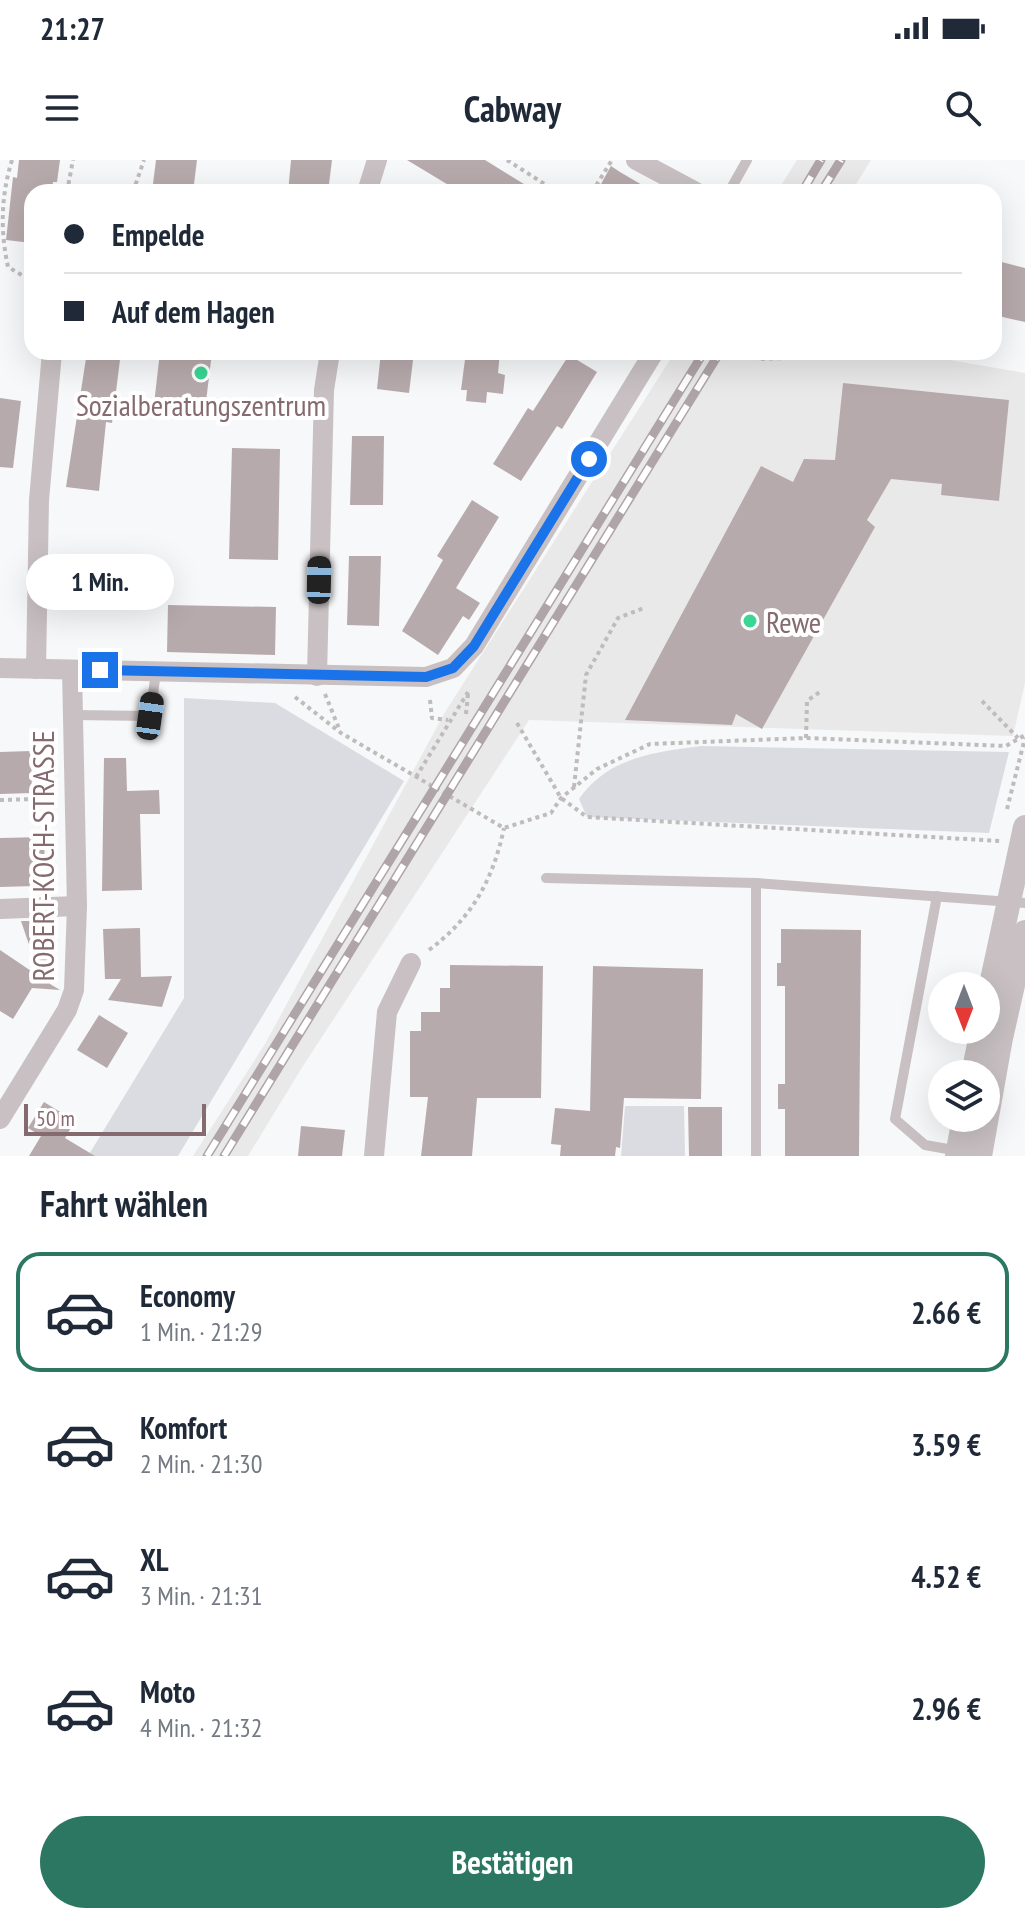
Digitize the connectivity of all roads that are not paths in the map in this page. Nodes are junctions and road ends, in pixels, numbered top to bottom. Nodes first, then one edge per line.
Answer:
1 (377, 160) edge
2 (636, 160) edge
3 (747, 160) edge
4 (370, 184) edge
5 (681, 184) edge
6 (734, 184) edge
7 (51, 360) edge
8 (329, 360) edge
9 (649, 360) edge
10 (0, 668) edge
11 (36, 669) junction
12 (72, 670) junction
13 (156, 672) junction
14 (317, 676) junction
15 (73, 715) junction
16 (1025, 827) edge
17 (546, 878) dead end
18 (756, 883) junction
19 (937, 896) junction
20 (1016, 902) edge
21 (77, 906) junction
22 (0, 909) edge
23 (1025, 932) edge
24 (411, 963) road end
25 (996, 972) edge
26 (0, 1119) edge
27 (966, 1132) edge
28 (969, 1154) edge
29 (374, 1156) edge
30 (756, 1156) edge

1 - 4 street
2 - 5 street
3 - 6 lane
7 - 11 street
8 - 14 street
9 - 14 street
10 - 11 street
11 - 12 street
12 - 13 street
12 - 15 street, ROBERT-KOCH-STRASSE
13 - 14 street
13 - 15 lane
15 - 21 street, ROBERT-KOCH-STRASSE
16 - 20 street
17 - 18 lane
18 - 19 lane
18 - 30 lane
19 - 20 lane
19 - 28 lane
20 - 25 street
21 - 22 street
21 - 26 street, ROBERT-KOCH-STRASSE
23 - 28 street
24 - 29 street
27 - 28 street

